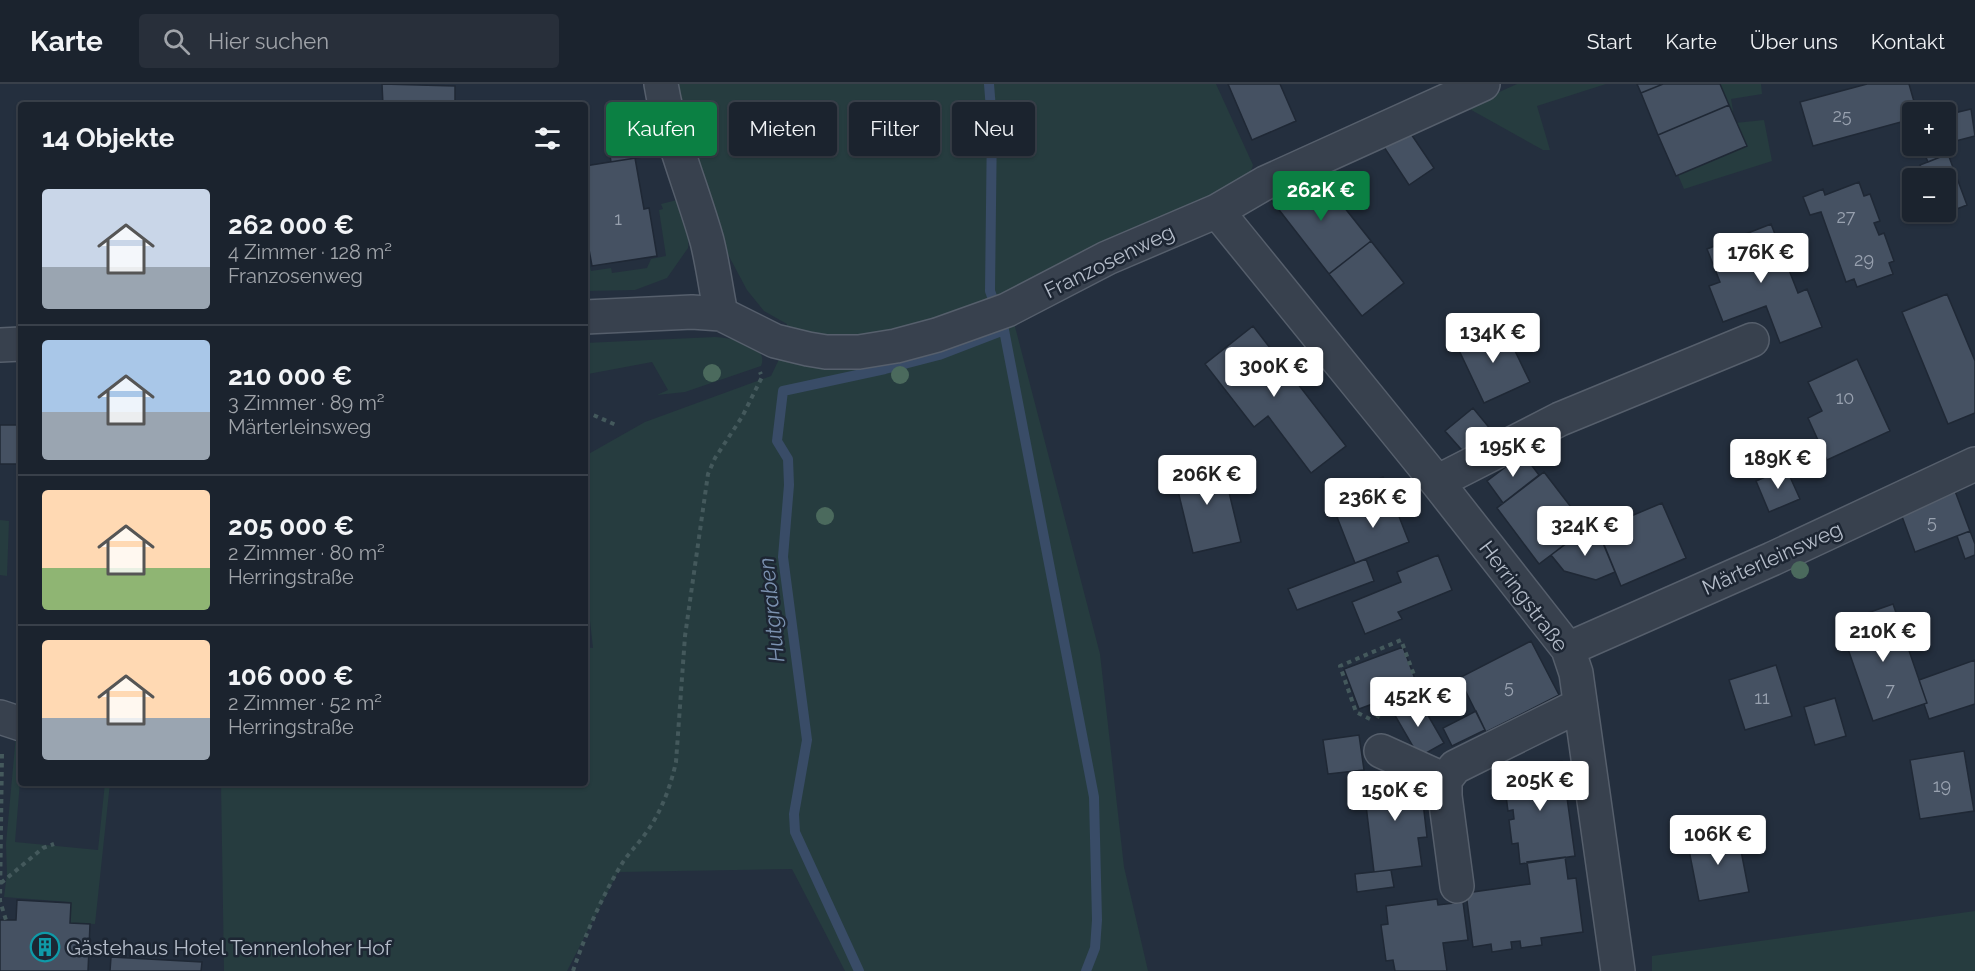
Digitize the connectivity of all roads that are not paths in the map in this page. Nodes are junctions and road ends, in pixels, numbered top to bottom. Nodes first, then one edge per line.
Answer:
1 (661, 84) edge
2 (1483, 84) edge
3 (1445, 92) edge
4 (1217, 211) junction
5 (721, 314) junction
6 (588, 317) edge
7 (1752, 340) dead end
8 (18, 344) edge
9 (0, 345) edge
10 (1975, 464) edge
11 (1437, 482) junction
12 (1568, 649) junction
13 (1580, 705) junction
14 (1381, 751) road end
15 (1444, 780) junction
16 (1457, 886) dead end
17 (1618, 971) edge

1 - 5 street
2 - 3 street, Franzosenweg
3 - 4 street, Franzosenweg
4 - 5 street, Franzosenweg
4 - 11 street, Herringstraße
5 - 6 street
7 - 11 street
8 - 9 street
10 - 12 street, Märterleinsweg
11 - 12 street, Herringstraße
12 - 13 street, Herringstraße
13 - 15 street
13 - 17 street, Herringstraße
14 - 15 street
15 - 16 street

